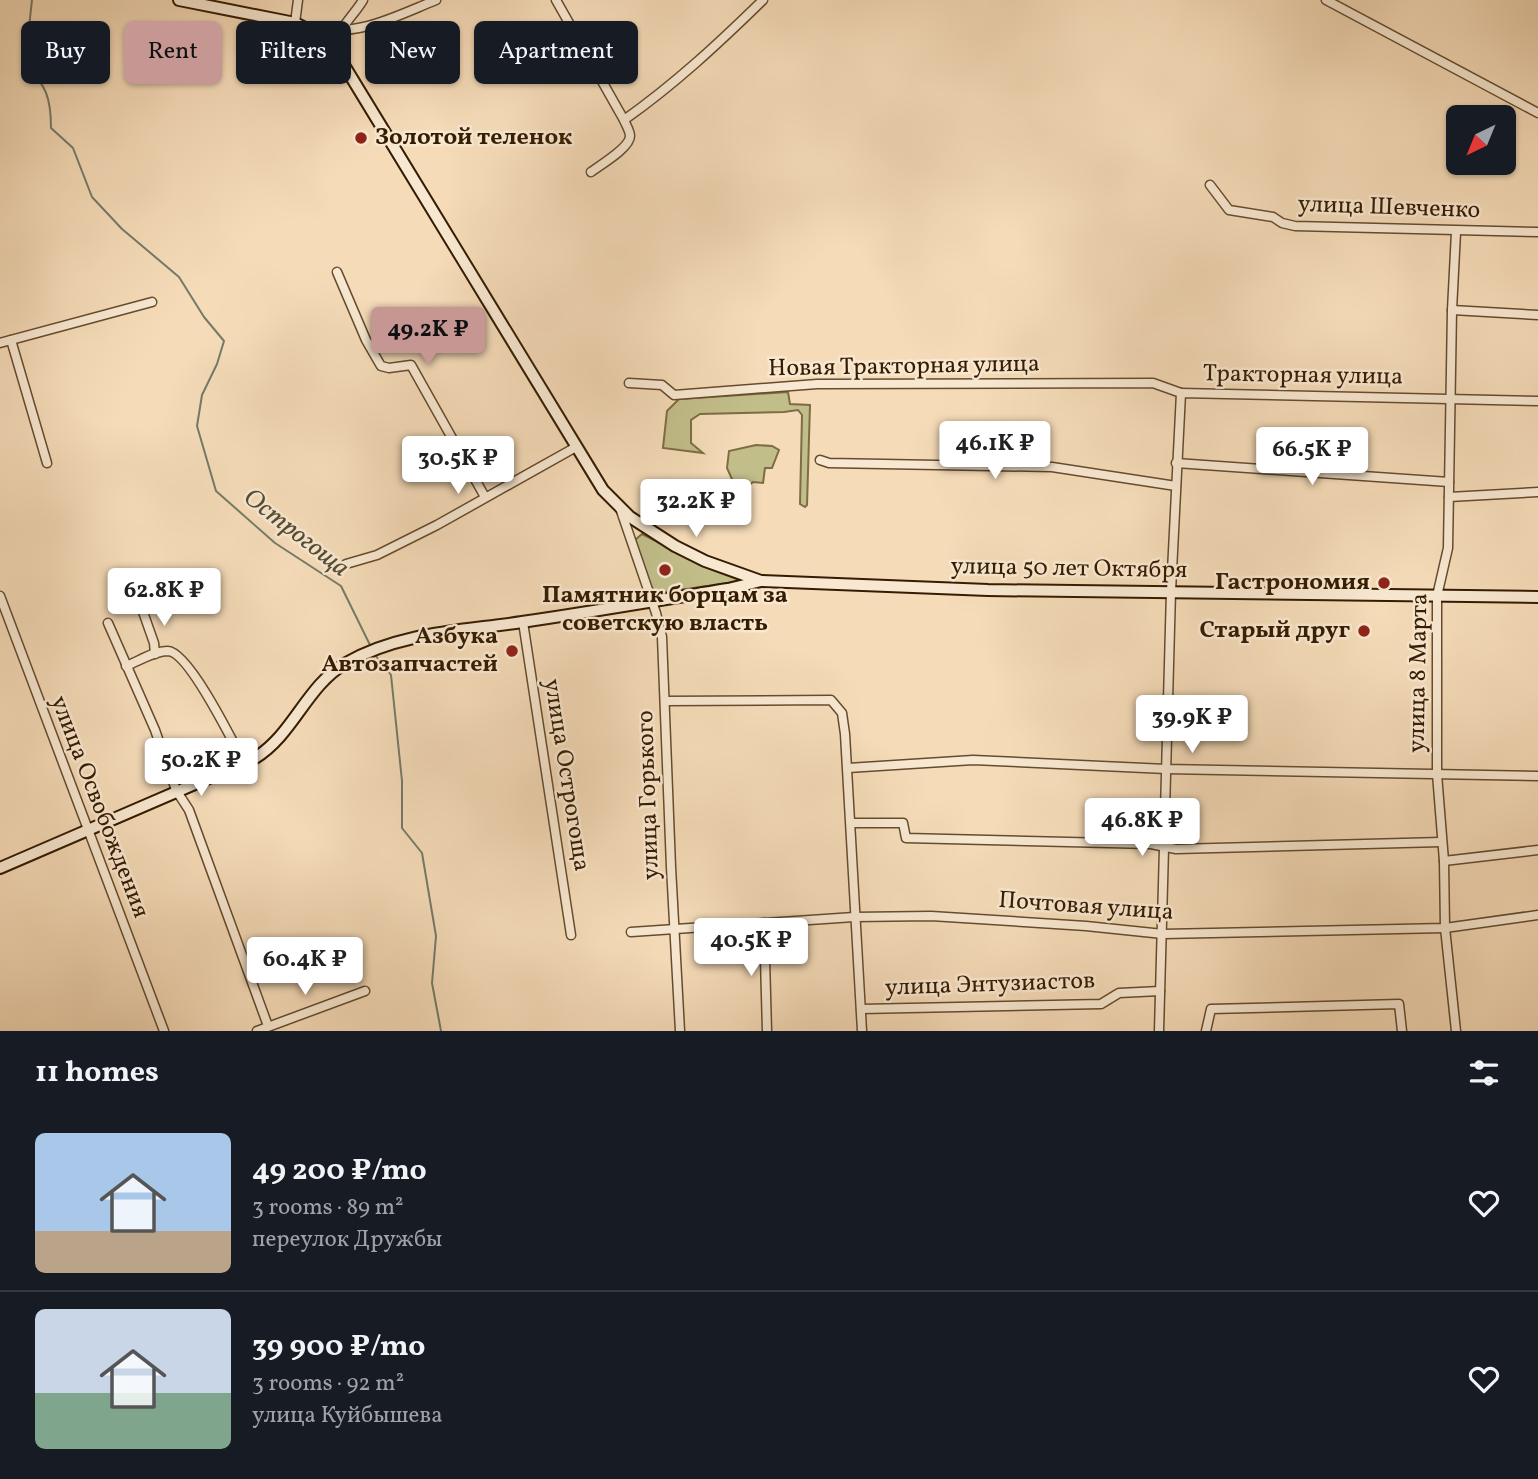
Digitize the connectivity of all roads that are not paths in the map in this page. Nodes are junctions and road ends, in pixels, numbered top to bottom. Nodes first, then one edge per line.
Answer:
1 (179, 0) edge
2 (298, 0) edge
3 (363, 0) edge
4 (436, 0) edge
5 (556, 0) edge
6 (762, 0) edge
7 (1326, 0) edge
8 (285, 21) edge
9 (295, 21) edge
10 (348, 21) edge
11 (351, 30) edge
12 (351, 76) edge
13 (1538, 113) edge
14 (624, 120) junction
15 (591, 172) dead end
16 (1210, 186) dead end
17 (1457, 232) junction
18 (1538, 232) edge
19 (337, 272) dead end
20 (152, 302) dead end
21 (1452, 310) junction
22 (1538, 315) edge
23 (11, 340) junction
24 (0, 343) edge
25 (629, 383) dead end
26 (1181, 393) junction
27 (1451, 399) junction
28 (1538, 401) edge
29 (576, 447) junction
30 (820, 460) dead end
31 (47, 463) dead end
32 (1176, 463) junction
33 (1449, 482) junction
34 (1176, 486) junction
35 (1538, 492) edge
36 (485, 497) junction
37 (1449, 497) junction
38 (620, 508) junction
39 (346, 564) dead end
40 (761, 581) junction
41 (1171, 591) junction
42 (0, 596) edge
43 (1437, 596) junction
44 (1538, 597) edge
45 (651, 601) junction
46 (142, 610) dead end
47 (523, 622) junction
48 (108, 623) dead end
49 (156, 654) junction
50 (127, 666) junction
51 (665, 701) junction
52 (244, 763) junction
53 (848, 768) junction
54 (1166, 769) junction
55 (1437, 774) junction
56 (1538, 776) edge
57 (177, 790) junction
58 (851, 823) junction
59 (87, 830) junction
60 (1441, 842) junction
61 (1166, 847) junction
62 (1538, 850) edge
63 (1444, 861) junction
64 (0, 868) edge
65 (1538, 915) edge
66 (854, 917) junction
67 (764, 923) junction
68 (1445, 928) junction
69 (674, 930) junction
70 (631, 932) dead end
71 (1163, 934) junction
72 (571, 935) dead end
73 (365, 991) dead end
74 (1160, 991) junction
75 (861, 1009) junction
76 (268, 1026) junction
77 (164, 1031) edge
78 (257, 1031) edge
79 (680, 1031) edge
80 (767, 1031) edge
81 (862, 1031) edge
82 (1159, 1031) edge
83 (1206, 1031) edge
84 (1402, 1031) edge
85 (1456, 1031) edge

1 - 8 main road, улица 50 лет Октября
2 - 9 street
3 - 10 street
4 - 11 street
5 - 14 street
6 - 14 street
7 - 13 street
12 - 29 main road, улица 50 лет Октября
14 - 15 street
16 - 17 street, улица Шевченко
17 - 18 street, улица Шевченко
17 - 21 street, улица 8 Марта
19 - 36 street
20 - 23 street
21 - 22 street
21 - 27 street, улица 8 Марта
23 - 24 street
23 - 31 street
25 - 26 street, Новая Тракторная улица
26 - 27 street, Тракторная улица
26 - 32 street, Тракторная улица
27 - 28 street, Тракторная улица
27 - 33 street, улица 8 Марта
29 - 36 street
29 - 38 main road, улица 50 лет Октября
30 - 34 street
32 - 33 street
32 - 34 street, Тракторная улица
33 - 37 street, улица 8 Марта
34 - 41 street, Тракторная улица
35 - 37 street
36 - 39 street
37 - 43 street, улица 8 Марта
38 - 40 main road, улица 50 лет Октября
38 - 45 street, улица 50 лет Октября
40 - 41 main road, улица 50 лет Октября
40 - 45 main road
41 - 43 main road, улица 50 лет Октября
41 - 54 street, Тракторная улица
42 - 59 street, улица Освобождения
43 - 44 main road, улица 50 лет Октября
43 - 55 street, улица 8 Марта
45 - 47 main road
45 - 51 street, улица Горького
46 - 49 street
47 - 52 main road
47 - 72 street, улица Острогоща
48 - 50 street
49 - 50 street
49 - 52 street
50 - 57 street
51 - 53 street
51 - 69 street, улица Горького
52 - 57 main road
53 - 54 street
53 - 58 street
54 - 55 street
54 - 61 street, Тракторная улица
55 - 56 street
55 - 60 street, улица 8 Марта
57 - 59 main road
57 - 76 street
58 - 61 street
58 - 66 street
59 - 64 main road
59 - 77 street, улица Освобождения
60 - 61 street
60 - 63 street, улица 8 Марта
61 - 71 street, Тракторная улица
62 - 63 street
63 - 68 street, улица 8 Марта
65 - 68 street, Почтовая улица
66 - 67 street, Почтовая улица
66 - 71 street, Почтовая улица
66 - 75 street
67 - 69 street, Почтовая улица
67 - 80 street
68 - 71 street, Почтовая улица
68 - 85 street, улица 8 Марта
69 - 70 street, Почтовая улица
69 - 79 street, улица Горького
71 - 74 street, Тракторная улица
73 - 76 street
74 - 75 street, улица Энтузиастов
74 - 82 street, Тракторная улица
75 - 81 street
76 - 78 street
83 - 84 street

